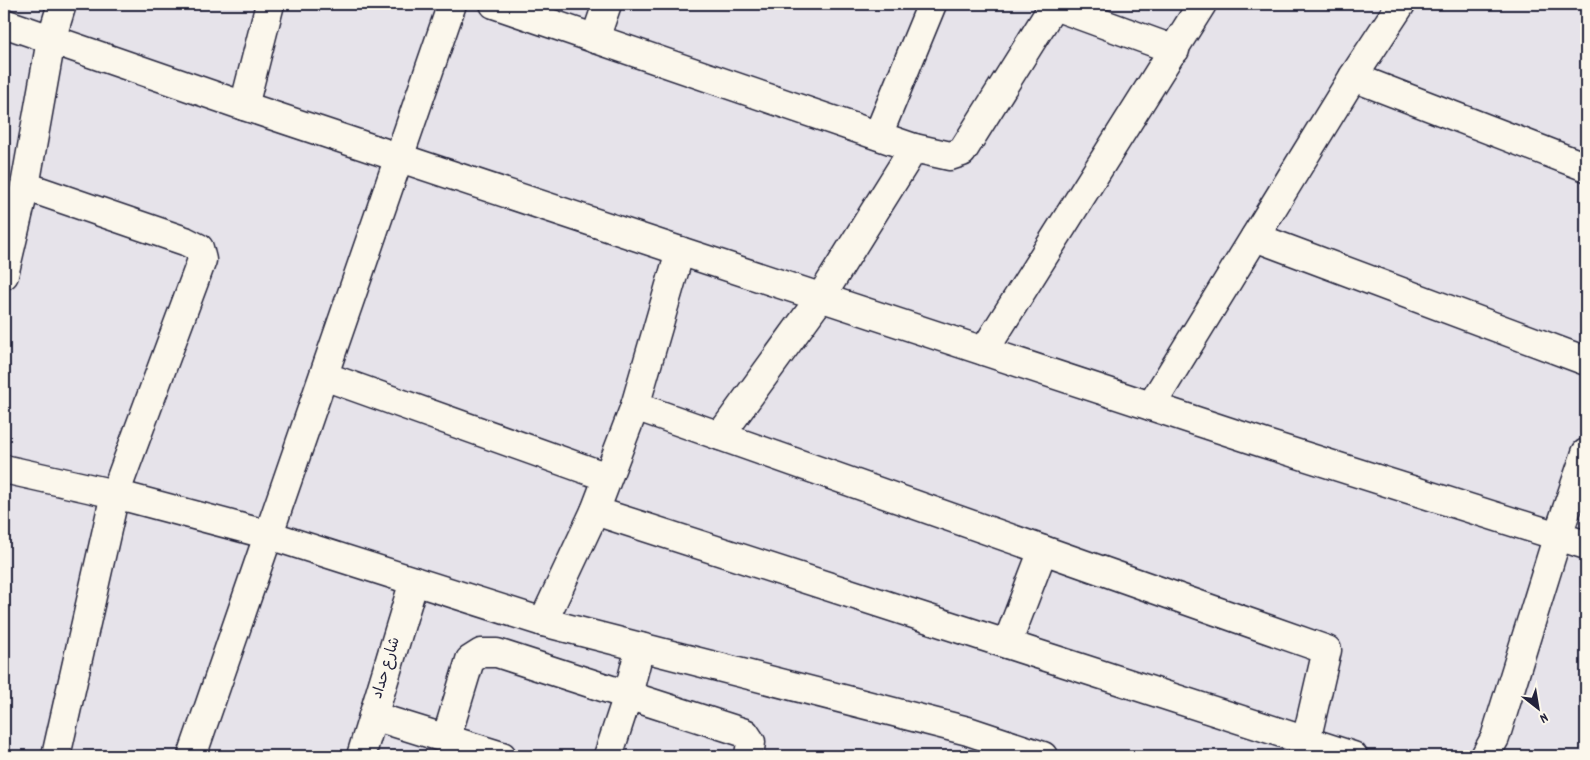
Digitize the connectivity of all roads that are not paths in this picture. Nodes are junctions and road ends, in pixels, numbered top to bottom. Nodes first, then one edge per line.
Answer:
1 (62, 4) edge
2 (270, 4) edge
3 (452, 4) edge
4 (494, 4) edge
5 (608, 4) edge
6 (932, 4) edge
7 (1202, 4) edge
8 (1401, 4) edge
9 (1066, 6) edge
10 (4, 23) edge
11 (596, 39) junction
12 (51, 40) junction
13 (1175, 50) junction
14 (1353, 77) junction
15 (244, 106) junction
16 (878, 135) junction
17 (914, 148) junction
18 (400, 158) junction
19 (1586, 167) edge
20 (26, 186) junction
21 (1255, 237) junction
22 (680, 251) junction
23 (4, 275) edge
24 (821, 297) junction
25 (984, 351) junction
26 (1586, 361) edge
27 (324, 376) junction
28 (635, 406) junction
29 (1151, 406) junction
30 (720, 436) junction
31 (1586, 453) edge
32 (4, 469) edge
33 (607, 477) junction
34 (115, 494) junction
35 (594, 511) junction
36 (269, 535) junction
37 (1558, 535) junction
38 (1586, 545) edge
39 (1043, 550) junction
40 (414, 581) junction
41 (543, 622) junction
42 (1007, 644) junction
43 (640, 647) junction
44 (628, 695) junction
45 (373, 716) junction
46 (446, 739) junction
47 (1306, 741) junction
48 (56, 756) edge
49 (192, 756) edge
50 (361, 756) edge
51 (502, 756) edge
52 (608, 756) edge
53 (749, 756) edge
54 (1043, 756) edge
55 (1353, 756) edge
56 (1485, 756) edge

1 - 12 street
2 - 15 street
3 - 18 street
4 - 11 street
5 - 11 street
6 - 16 street
7 - 13 street
8 - 14 street
9 - 13 street
9 - 17 street
10 - 12 street
11 - 16 street
12 - 15 street
12 - 20 street
13 - 25 street
14 - 19 street
14 - 21 street
15 - 18 street
16 - 17 street
17 - 24 street
18 - 22 street
18 - 27 street
20 - 23 street
20 - 34 street
21 - 26 street
21 - 29 street
22 - 24 street
22 - 28 street
24 - 25 street
24 - 30 street
25 - 29 street
27 - 33 street
27 - 36 street
28 - 30 street
28 - 33 street
29 - 37 street
30 - 39 street
31 - 37 street
32 - 34 street
33 - 35 street
34 - 36 street
34 - 48 street
35 - 41 street
35 - 42 street
36 - 40 street
36 - 49 street
37 - 38 street
37 - 56 street
39 - 42 street
39 - 47 street
40 - 41 street
40 - 45 street, شارع حداد
41 - 43 street
42 - 47 street
43 - 44 street
43 - 54 street
44 - 46 street
44 - 52 street
44 - 53 street
45 - 46 street
45 - 50 street, شارع حداد
46 - 51 street
47 - 55 street

